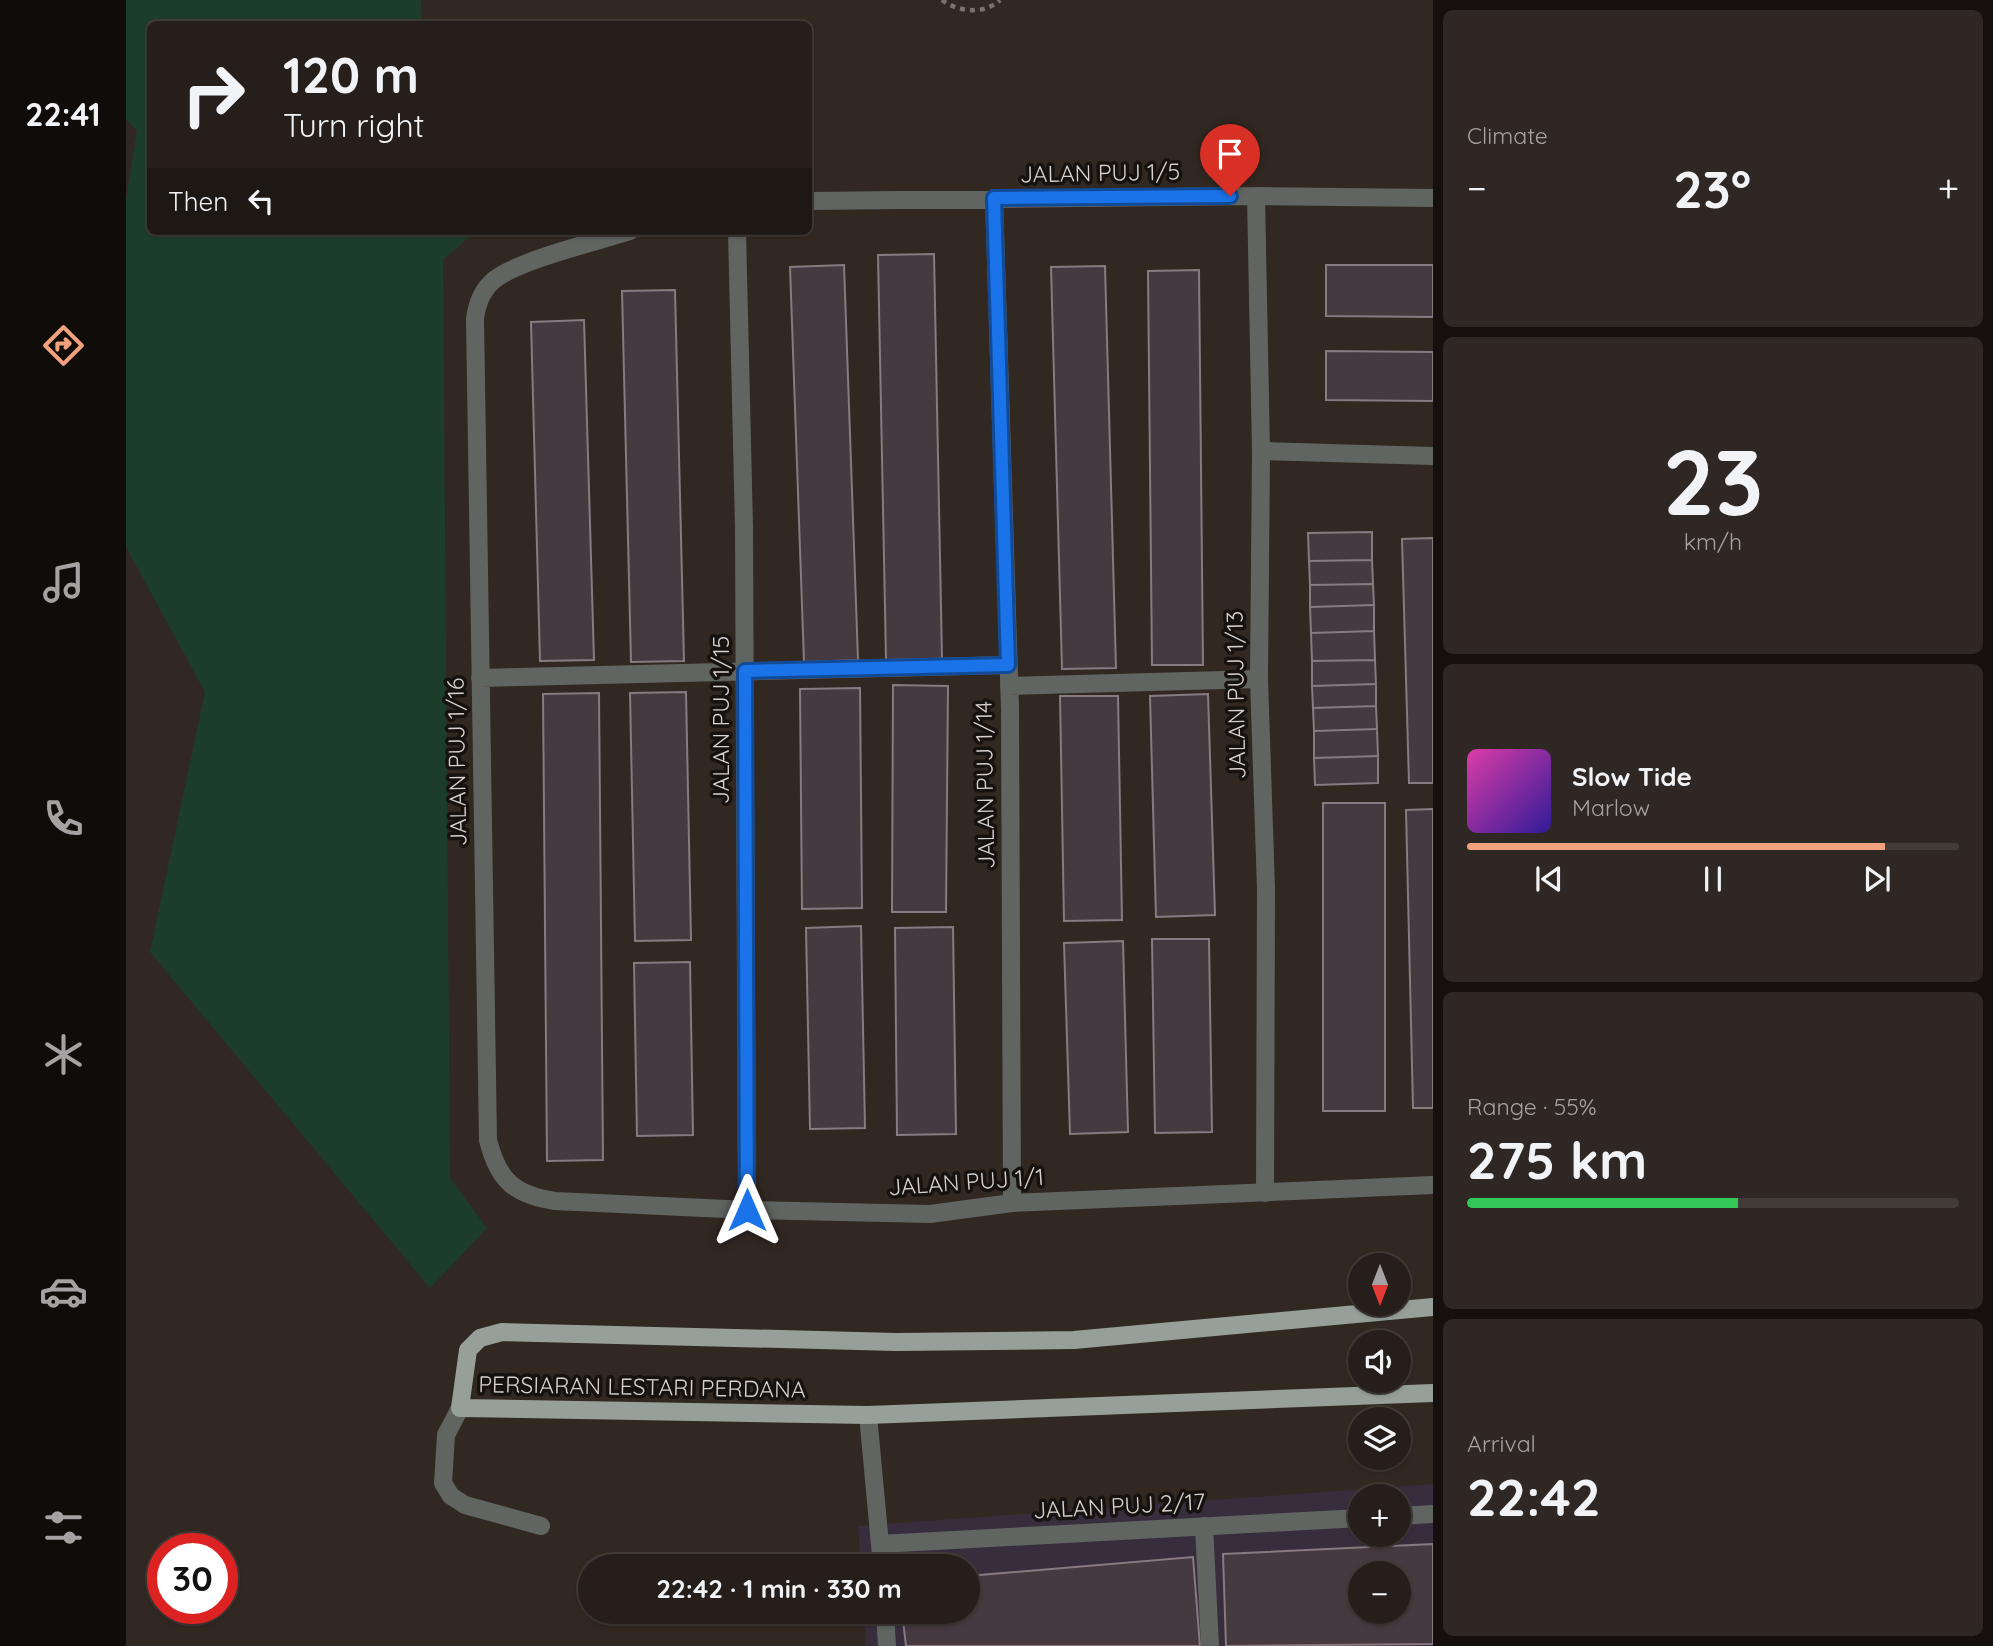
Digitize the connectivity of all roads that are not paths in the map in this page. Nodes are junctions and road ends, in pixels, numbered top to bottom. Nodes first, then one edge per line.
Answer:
1 (1256, 196) junction
2 (994, 198) junction
3 (1433, 198) edge
4 (812, 201) edge
5 (618, 235) edge
6 (737, 235) edge
7 (1261, 451) junction
8 (1433, 456) edge
9 (1008, 665) junction
10 (745, 671) junction
11 (480, 678) junction
12 (1259, 679) junction
13 (1009, 686) junction
14 (507, 1181) joint
15 (1433, 1185) edge
16 (1265, 1193) junction
17 (1012, 1203) junction
18 (747, 1210) junction
19 (1433, 1307) edge
20 (1433, 1393) edge
21 (460, 1408) junction
22 (868, 1415) junction
23 (1433, 1514) edge
24 (1411, 1515) edge
25 (1348, 1519) edge
26 (541, 1526) dead end
27 (1204, 1526) junction
28 (880, 1544) junction
29 (881, 1554) edge
30 (886, 1624) edge
31 (887, 1646) edge
32 (1210, 1646) edge

1 - 2 street, JALAN PUJ 1/5
1 - 3 street, JALAN PUJ 1/5
1 - 7 street, JALAN PUJ 1/13
2 - 4 street, JALAN PUJ 1/5
2 - 9 street, JALAN PUJ 1/14
5 - 11 street, JALAN PUJ 1/16
6 - 10 street, JALAN PUJ 1/15
7 - 8 street
7 - 12 street, JALAN PUJ 1/13
9 - 10 street
9 - 13 street, JALAN PUJ 1/14
10 - 11 street
10 - 18 street, JALAN PUJ 1/15
11 - 14 street, JALAN PUJ 1/16
12 - 13 street
12 - 16 street, JALAN PUJ 1/13
13 - 17 street, JALAN PUJ 1/14
14 - 18 street, JALAN PUJ 1/1
15 - 16 street, JALAN PUJ 1/1
16 - 17 street, JALAN PUJ 1/1
17 - 18 street, JALAN PUJ 1/1
19 - 21 main road, PERSIARAN LESTARI PERDANA
20 - 22 main road, PERSIARAN LESTARI PERDANA
21 - 22 main road, PERSIARAN LESTARI PERDANA
21 - 26 street
22 - 28 street
23 - 24 street
25 - 27 street, JALAN PUJ 2/17
27 - 28 street, JALAN PUJ 2/17
27 - 32 street
28 - 29 street
30 - 31 street

